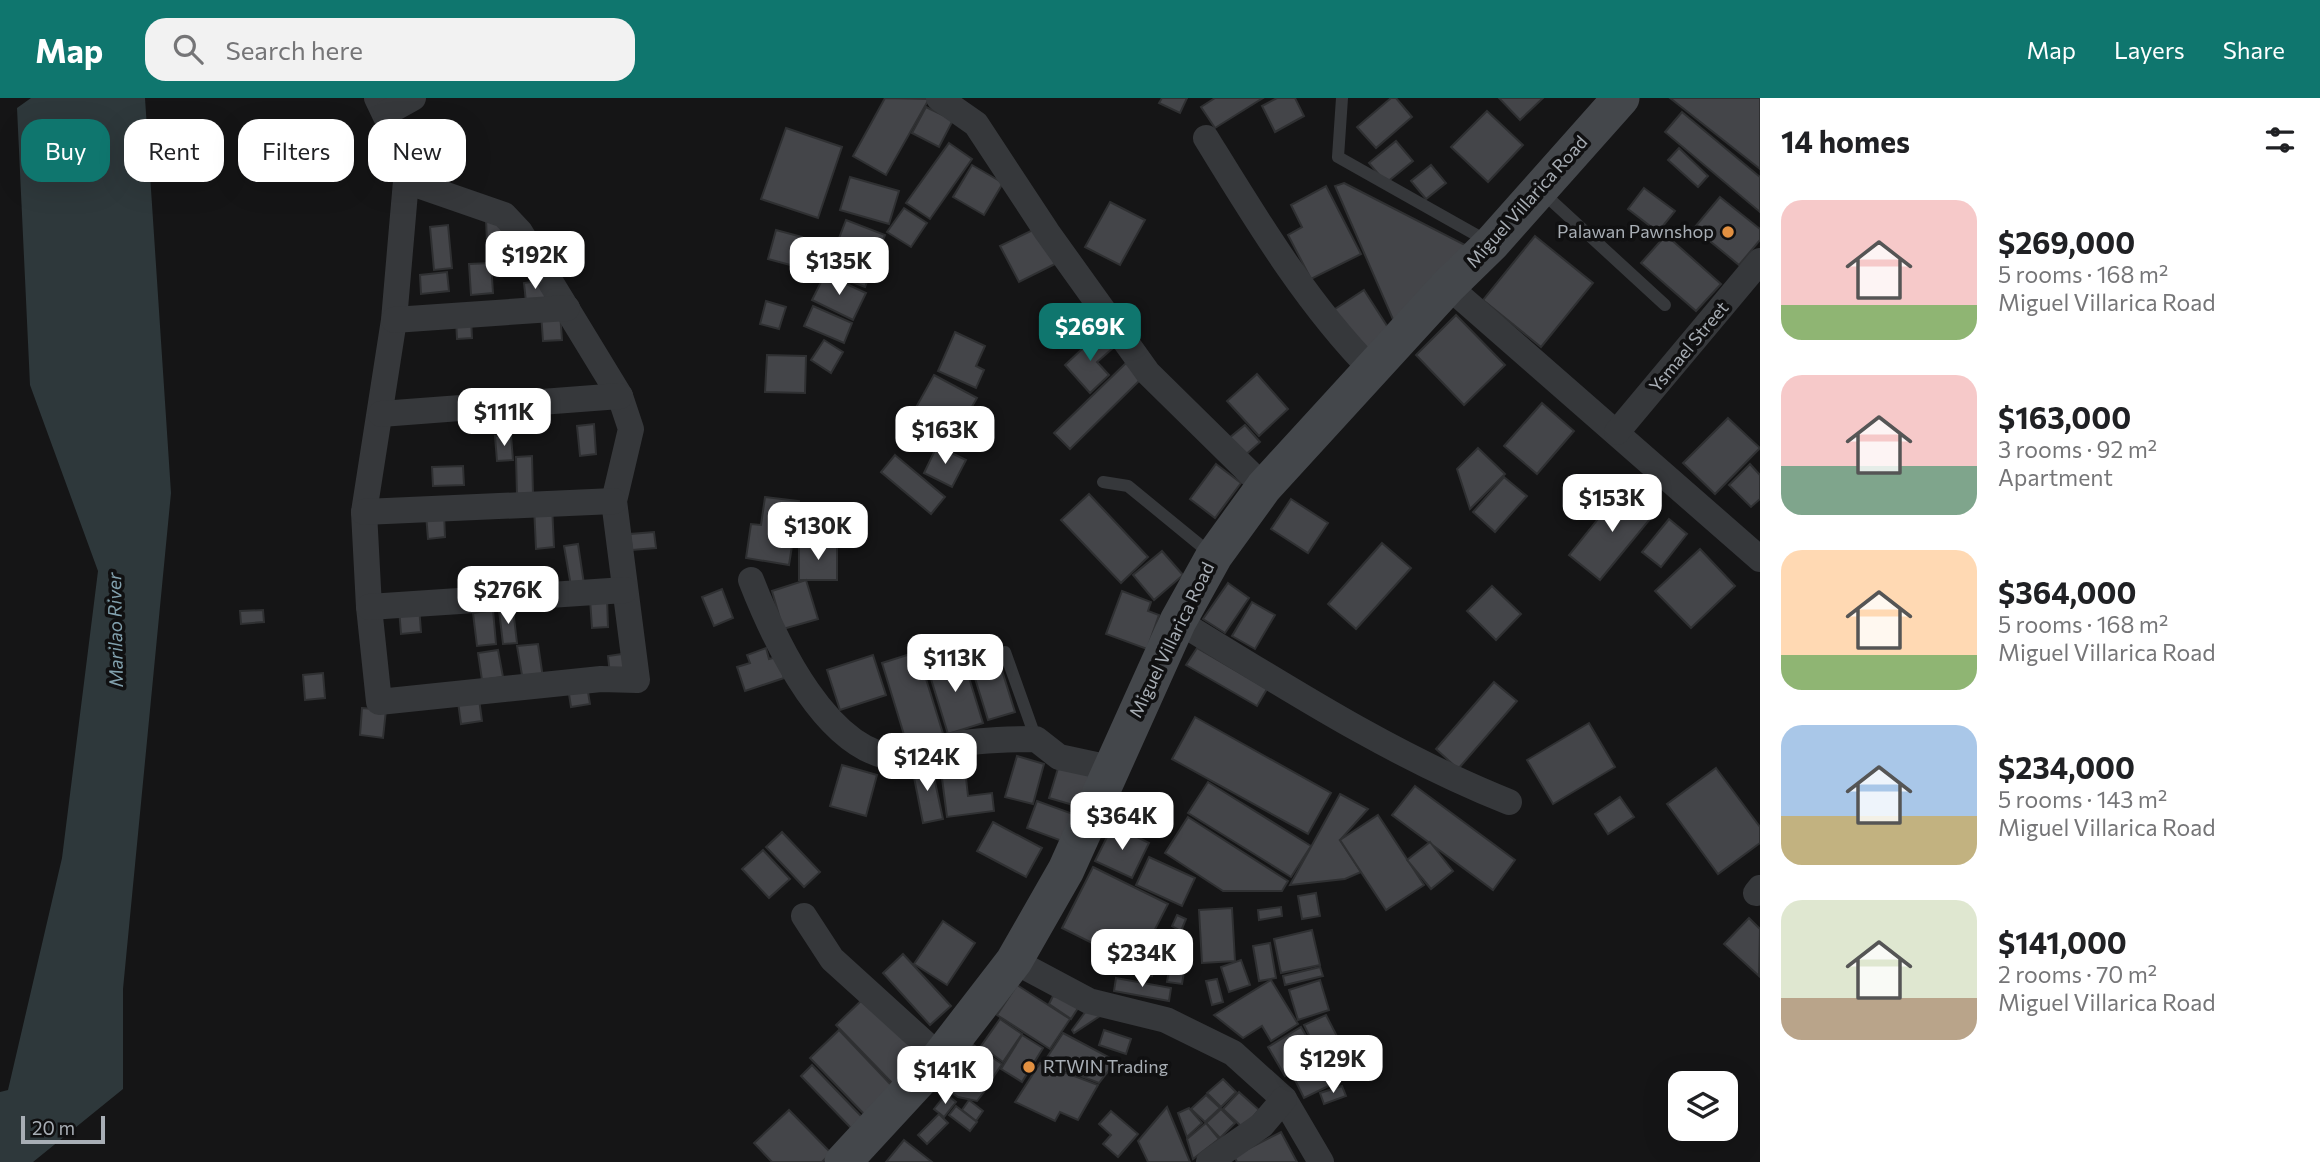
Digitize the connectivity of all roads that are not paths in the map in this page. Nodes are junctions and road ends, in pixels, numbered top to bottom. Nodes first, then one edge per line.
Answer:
1 (413, 98) edge
2 (939, 98) edge
3 (1342, 98) edge
4 (1620, 98) edge
5 (382, 106) edge
6 (1206, 138) dead end
7 (406, 182) edge
8 (409, 182) edge
9 (1539, 190) junction
10 (1492, 243) junction
11 (1758, 269) edge
12 (1448, 286) junction
13 (1665, 305) dead end
14 (567, 308) junction
15 (394, 320) junction
16 (1373, 371) junction
17 (620, 396) junction
18 (381, 414) junction
19 (1617, 432) junction
20 (1103, 482) dead end
21 (1264, 487) junction
22 (614, 501) junction
23 (365, 512) junction
24 (1214, 556) junction
25 (1760, 559) edge
26 (751, 580) dead end
27 (625, 590) junction
28 (369, 607) junction
29 (1178, 621) junction
30 (1005, 652) dead end
31 (1036, 739) junction
32 (1110, 768) junction
33 (1509, 802) dead end
34 (804, 916) dead end
35 (1014, 961) junction
36 (940, 1057) junction
37 (1283, 1099) junction
38 (843, 1162) edge
39 (1209, 1162) edge
40 (1321, 1162) edge

1 - 5 street
2 - 21 street
3 - 10 lane
4 - 9 main road, Miguel Villarica Road
6 - 16 street
7 - 15 street
8 - 14 street
9 - 10 main road, Miguel Villarica Road
9 - 13 lane
10 - 12 main road, Miguel Villarica Road
11 - 19 street, Ysmael Street
12 - 16 main road, Miguel Villarica Road
12 - 19 street
14 - 15 street
14 - 17 street
15 - 18 street
16 - 21 main road, Miguel Villarica Road
17 - 18 street
17 - 22 street
18 - 23 street
19 - 25 street
20 - 24 lane
21 - 24 main road, Miguel Villarica Road
22 - 23 street
22 - 27 street
23 - 28 street
24 - 29 main road, Miguel Villarica Road
26 - 31 street
27 - 28 street
27 - 28 street
29 - 32 main road, Miguel Villarica Road
29 - 33 street
30 - 31 lane
31 - 32 street
32 - 35 main road, Miguel Villarica Road
34 - 36 street
35 - 36 main road, Miguel Villarica Road
35 - 37 street
36 - 38 main road, Miguel Villarica Road
37 - 39 street
37 - 40 street

